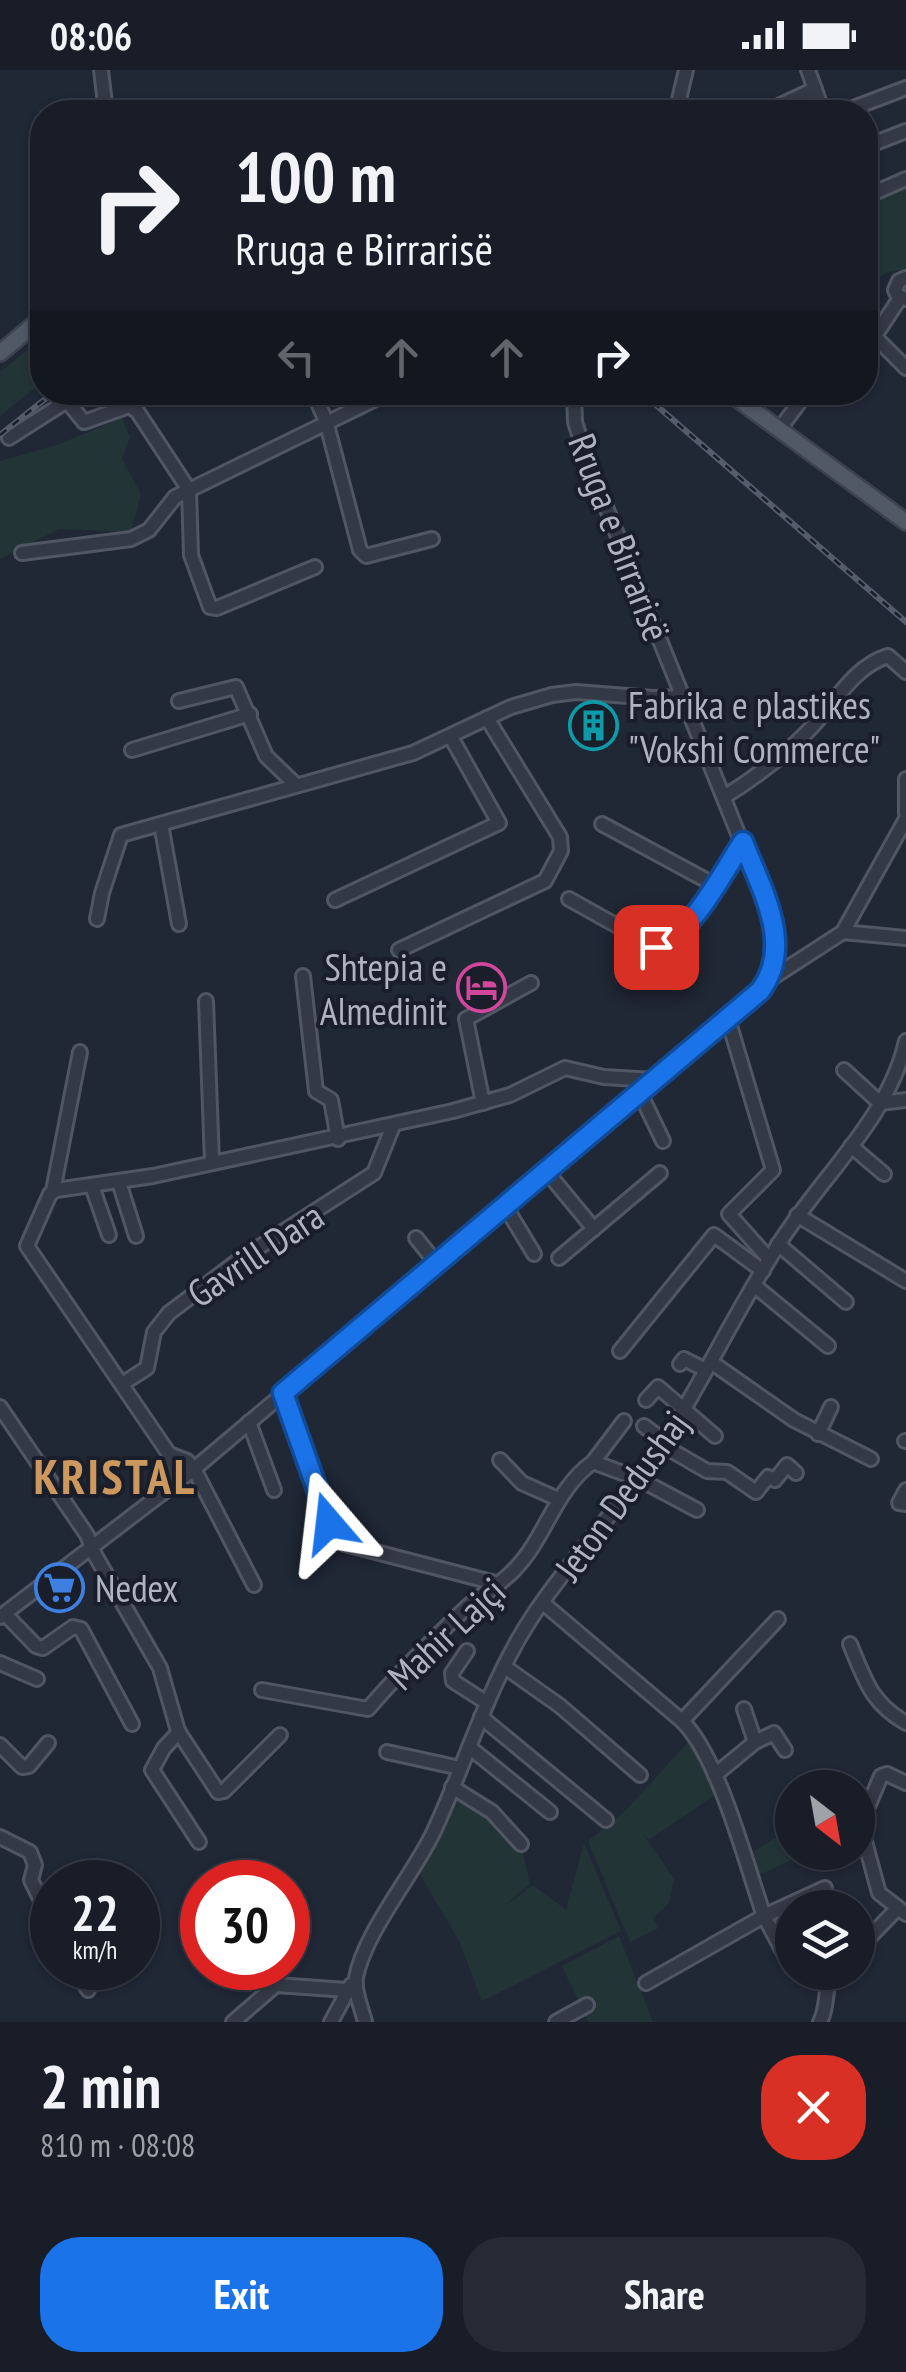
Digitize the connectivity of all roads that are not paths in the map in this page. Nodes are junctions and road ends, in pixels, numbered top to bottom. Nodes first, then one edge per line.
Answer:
1 (100, 70) edge
2 (686, 70) edge
3 (808, 70) edge
4 (906, 88) edge
5 (815, 90) junction
6 (104, 100) edge
7 (679, 100) edge
8 (793, 100) edge
9 (819, 100) edge
10 (874, 100) edge
11 (906, 132) edge
12 (878, 142) edge
13 (906, 178) edge
14 (878, 191) edge
15 (906, 278) edge
16 (903, 299) edge
17 (30, 328) edge
18 (878, 335) edge
19 (878, 339) edge
20 (901, 351) edge
21 (0, 353) edge
22 (906, 368) edge
23 (60, 405) edge
24 (69, 405) edge
25 (319, 405) edge
26 (361, 405) edge
27 (574, 405) edge
28 (745, 405) edge
29 (797, 405) edge
30 (326, 421) junction
31 (779, 430) junction
32 (8, 438) dead end
33 (189, 490) junction
34 (906, 522) edge
35 (432, 539) dead end
36 (22, 553) dead end
37 (315, 567) dead end
38 (906, 672) edge
39 (681, 697) junction
40 (178, 701) dead end
41 (250, 714) junction
42 (487, 718) junction
43 (452, 737) junction
44 (132, 750) dead end
45 (906, 779) edge
46 (296, 786) junction
47 (724, 797) junction
48 (906, 816) edge
49 (161, 824) junction
50 (602, 824) dead end
51 (743, 842) junction
52 (715, 885) junction
53 (570, 899) dead end
54 (335, 900) dead end
55 (97, 919) dead end
56 (179, 924) dead end
57 (843, 932) junction
58 (906, 938) edge
59 (399, 950) dead end
60 (303, 976) dead end
61 (768, 980) junction
62 (531, 983) dead end
63 (206, 1001) dead end
64 (728, 1019) junction
65 (906, 1041) edge
66 (80, 1052) dead end
67 (844, 1070) dead end
68 (655, 1080) junction
69 (640, 1093) junction
70 (906, 1100) edge
71 (880, 1103) junction
72 (483, 1104) junction
73 (392, 1126) junction
74 (338, 1138) junction
75 (663, 1142) dead end
76 (851, 1146) junction
77 (212, 1162) junction
78 (546, 1172) junction
79 (660, 1172) dead end
80 (884, 1174) dead end
81 (119, 1182) junction
82 (92, 1186) junction
83 (53, 1191) junction
84 (506, 1206) junction
85 (797, 1215) junction
86 (594, 1229) junction
87 (109, 1235) dead end
88 (136, 1236) dead end
89 (416, 1238) dead end
90 (778, 1244) junction
91 (534, 1254) dead end
92 (560, 1258) dead end
93 (437, 1264) junction
94 (766, 1265) junction
95 (906, 1282) edge
96 (755, 1286) junction
97 (846, 1302) dead end
98 (828, 1346) dead end
99 (620, 1351) dead end
100 (680, 1364) dead end
101 (709, 1366) junction
102 (122, 1384) junction
103 (283, 1393) junction
104 (646, 1400) dead end
105 (0, 1407) edge
106 (831, 1407) dead end
107 (684, 1409) junction
108 (249, 1422) junction
109 (624, 1422) dead end
110 (644, 1426) dead end
111 (818, 1434) junction
112 (715, 1436) dead end
113 (663, 1443) junction
114 (169, 1454) junction
115 (870, 1458) dead end
116 (500, 1460) dead end
117 (593, 1462) junction
118 (194, 1468) junction
119 (796, 1473) dead end
120 (639, 1479) junction
121 (274, 1490) dead end
122 (906, 1490) edge
123 (166, 1492) junction
124 (558, 1499) junction
125 (906, 1504) edge
126 (697, 1510) dead end
127 (92, 1548) junction
128 (499, 1584) junction
129 (254, 1585) dead end
130 (543, 1603) junction
131 (2, 1616) edge
132 (778, 1619) dead end
133 (850, 1644) dead end
134 (466, 1651) dead end
135 (0, 1664) edge
136 (506, 1667) junction
137 (37, 1679) dead end
138 (262, 1690) dead end
139 (487, 1703) junction
140 (744, 1709) dead end
141 (481, 1717) junction
142 (682, 1722) junction
143 (906, 1723) edge
144 (132, 1724) dead end
145 (179, 1732) junction
146 (280, 1735) dead end
147 (756, 1742) junction
148 (48, 1743) dead end
149 (0, 1745) edge
150 (469, 1747) junction
151 (785, 1750) dead end
152 (387, 1752) dead end
153 (460, 1768) junction
154 (640, 1775) dead end
155 (715, 1775) junction
156 (906, 1783) edge
157 (452, 1787) junction
158 (875, 1788) edge
159 (550, 1812) dead end
160 (606, 1820) dead end
161 (0, 1837) edge
162 (199, 1842) dead end
163 (520, 1844) dead end
164 (33, 1860) edge
165 (872, 1870) edge
166 (825, 1888) dead end
167 (902, 1912) edge
168 (764, 1916) junction
169 (875, 1935) edge
170 (775, 1936) edge
171 (646, 1984) dead end
172 (352, 1985) junction
173 (828, 1990) edge
174 (587, 2005) dead end
175 (233, 2022) edge
176 (332, 2022) edge
177 (365, 2022) edge
178 (556, 2022) edge
179 (820, 2022) edge

1 - 6 street
2 - 7 street
3 - 5 street
4 - 10 street
5 - 8 street
5 - 9 street
11 - 12 street
13 - 14 street
15 - 16 street
16 - 18 street
17 - 21 main road
19 - 20 street
20 - 22 street
23 - 32 street
24 - 33 street
25 - 30 street
26 - 30 street
27 - 39 street, Rruga e Birrarisë
28 - 31 main road
29 - 31 street
30 - 33 street
30 - 35 street
31 - 34 main road
33 - 36 street
33 - 37 street
38 - 47 street
39 - 42 street
39 - 47 street, Rruga e Birrarisë
40 - 41 street
41 - 44 street
41 - 46 street
42 - 43 street
42 - 59 street
43 - 46 street
43 - 54 street
45 - 48 street
46 - 49 street
47 - 51 street, Rruga e Birrarisë
48 - 57 street
49 - 55 street
49 - 56 street
50 - 52 street
51 - 52 street
51 - 61 street, Rruga e Birrarisë
52 - 53 street
57 - 58 street
57 - 61 street
60 - 74 street
61 - 64 street
62 - 72 street
63 - 77 street
64 - 68 street
64 - 94 street
65 - 71 street, Jeton Dedushaj
66 - 83 street
67 - 71 street
68 - 69 street
68 - 72 street, Gavrill Dara
69 - 75 street
69 - 78 street
70 - 71 street
71 - 76 street, Jeton Dedushaj
72 - 73 street, Gavrill Dara
73 - 74 street, Gavrill Dara
73 - 102 street, Gavrill Dara
74 - 77 street, Gavrill Dara
76 - 80 street
76 - 85 street, Jeton Dedushaj
77 - 81 street, Gavrill Dara
78 - 84 street
78 - 86 street
79 - 86 street
81 - 82 street, Gavrill Dara
81 - 88 street
82 - 83 street, Gavrill Dara
82 - 87 street
83 - 102 street
84 - 91 street
84 - 93 street
85 - 90 street, Jeton Dedushaj
85 - 95 street
86 - 92 street
89 - 93 street
90 - 94 street, Jeton Dedushaj
90 - 97 street
93 - 103 street
94 - 96 street, Jeton Dedushaj
94 - 99 street
96 - 98 street
96 - 101 street, Jeton Dedushaj
100 - 101 street
101 - 107 street, Jeton Dedushaj
101 - 111 street
102 - 114 street
103 - 108 street
103 - 128 street
104 - 107 street
105 - 127 street
106 - 111 street
107 - 112 street
107 - 113 street, Jeton Dedushaj
108 - 118 street
108 - 121 street
109 - 117 street, Mahir Lajçi
110 - 113 street
111 - 115 street
113 - 119 street
113 - 120 street, Jeton Dedushaj
114 - 118 street
114 - 123 street
116 - 124 street
117 - 120 street
117 - 124 street, Mahir Lajçi
118 - 123 street
118 - 129 street
120 - 126 street
120 - 130 street, Jeton Dedushaj
122 - 125 street
123 - 127 street
124 - 128 street, Mahir Lajçi
127 - 131 street
127 - 145 street
128 - 138 street, Mahir Lajçi
130 - 136 street, Jeton Dedushaj
130 - 142 street
131 - 144 street
132 - 142 street
133 - 143 street
134 - 139 street
135 - 137 street
136 - 139 street, Jeton Dedushaj
136 - 154 street
139 - 141 street, Jeton Dedushaj
140 - 147 street
141 - 150 street, Jeton Dedushaj
141 - 160 street
142 - 155 street
145 - 146 street
145 - 162 street
147 - 151 street
147 - 155 street
148 - 149 street
150 - 153 street, Jeton Dedushaj
150 - 159 street
152 - 153 street
153 - 157 street, Jeton Dedushaj
155 - 168 street
156 - 158 street
157 - 163 street
157 - 172 street, Jeton Dedushaj
161 - 164 street
165 - 167 street
166 - 168 street
167 - 169 street
168 - 170 street
168 - 171 street
172 - 175 street
172 - 176 street, Jeton Dedushaj
172 - 177 street
173 - 179 street
174 - 178 street

